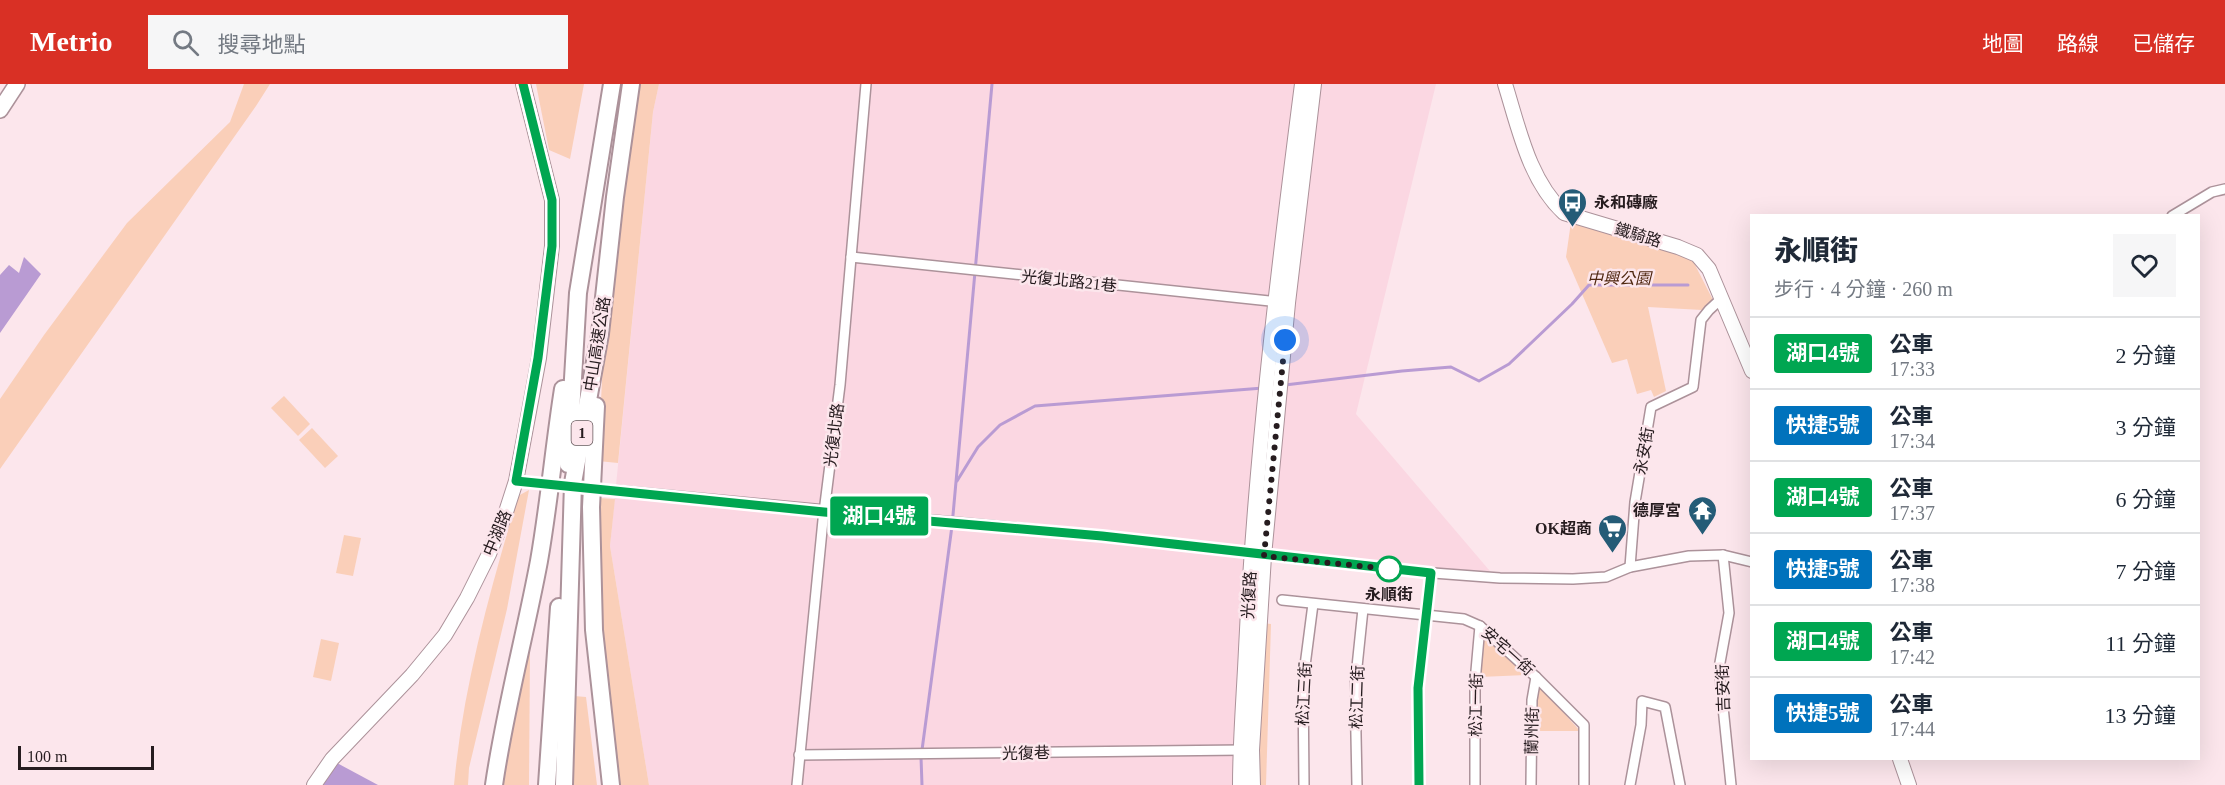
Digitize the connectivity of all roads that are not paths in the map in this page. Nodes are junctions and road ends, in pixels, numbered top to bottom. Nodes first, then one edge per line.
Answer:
1 (17, 84) edge
2 (523, 84) edge
3 (612, 84) edge
4 (631, 84) edge
5 (866, 84) edge
6 (1302, 84) edge
7 (1314, 84) edge
8 (1505, 84) edge
9 (0, 110) edge
10 (2225, 189) edge
11 (2175, 214) edge
12 (851, 257) junction
13 (578, 293) junction
14 (1722, 298) junction
15 (1282, 302) junction
16 (600, 334) junction
17 (1750, 366) edge
18 (612, 490) tunnel mouth
19 (824, 512) junction
20 (1257, 555) junction
21 (1723, 555) junction
22 (1750, 562) edge
23 (1630, 567) junction
24 (1431, 573) junction
25 (1282, 600) dead end
26 (1313, 604) junction
27 (1364, 609) junction
28 (1426, 615) junction
29 (1480, 626) junction
30 (1536, 677) junction
31 (1246, 750) junction
32 (800, 754) junction
33 (1900, 760) edge
34 (314, 785) edge
35 (494, 785) edge
36 (548, 785) edge
37 (564, 785) edge
38 (611, 785) edge
39 (797, 785) edge
40 (1240, 785) edge
41 (1253, 785) edge
42 (1304, 785) edge
43 (1357, 785) edge
44 (1419, 785) edge
45 (1475, 785) edge
46 (1531, 785) edge
47 (1584, 785) edge
48 (1630, 785) edge
49 (1680, 785) edge
50 (1731, 785) edge
51 (1909, 785) edge

1 - 9 main road
2 - 34 street, 中湖路
3 - 13 highway, 中山高速公路 / 1
4 - 16 highway, 中山高速公路 / 1
5 - 12 street, 光復北路
6 - 15 street, 光復路
7 - 15 street, 光復路
8 - 14 street, 鐵騎路
10 - 11 street
12 - 15 street, 光復北路21巷
12 - 19 street, 光復北路
13 - 35 highway
13 - 36 highway, 中山高速公路 / 1
14 - 17 street, 鐵騎路
14 - 23 street, 永安街
15 - 20 street, 光復路
16 - 37 highway, 中山高速公路 / 1
16 - 38 highway
18 - 19 street
19 - 20 street
19 - 32 street, 光復北路
20 - 24 street
20 - 31 street, 光復路
21 - 22 street
21 - 23 street
21 - 50 street, 吉安街
23 - 24 street
24 - 28 street
25 - 26 street, 安宅一街
26 - 27 street, 安宅一街
26 - 42 street, 松江三街
27 - 28 street, 安宅一街
27 - 43 street, 松江二街
28 - 29 street, 安宅一街
28 - 44 street
29 - 30 street, 安宅一街
29 - 45 street, 松江一街
30 - 46 street, 蘭州街
30 - 47 street, 安宅一街
31 - 32 street, 光復巷
31 - 40 street, 光復路
31 - 41 street, 光復路
32 - 39 street, 光復北路
33 - 51 street
48 - 49 street

